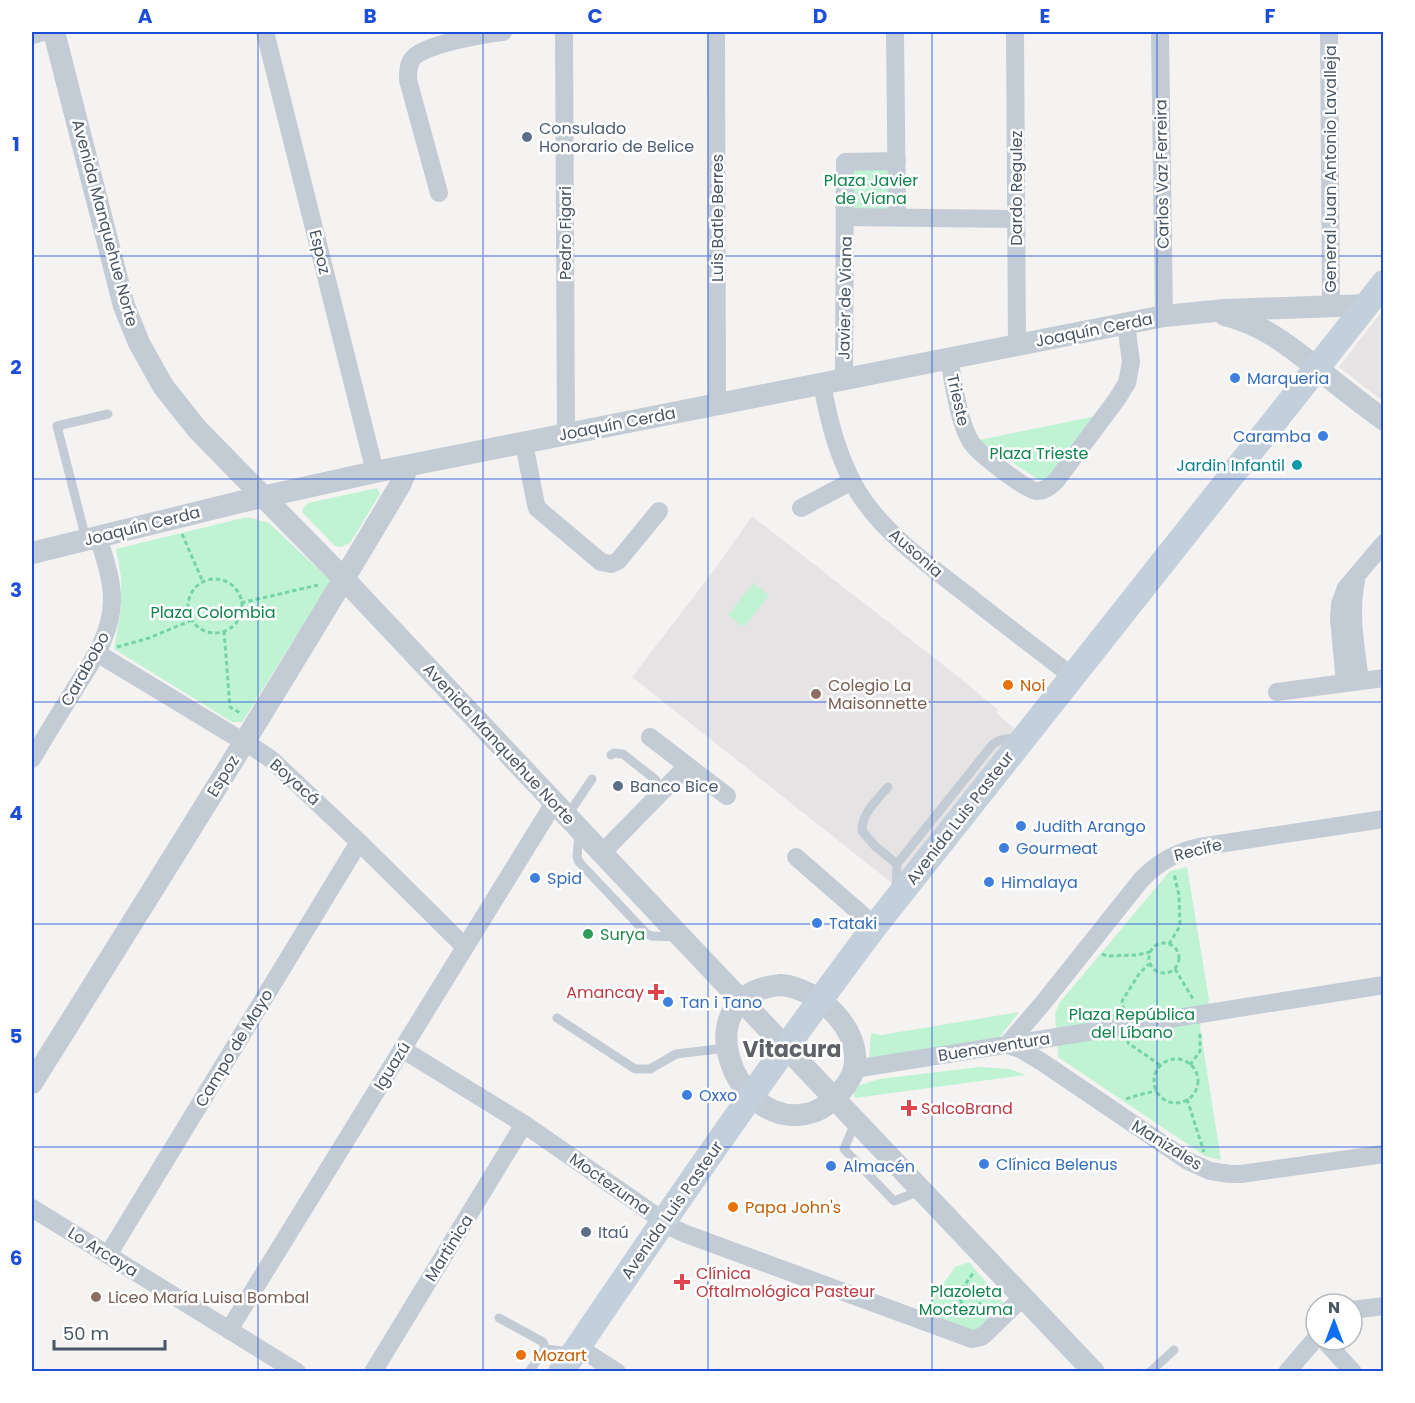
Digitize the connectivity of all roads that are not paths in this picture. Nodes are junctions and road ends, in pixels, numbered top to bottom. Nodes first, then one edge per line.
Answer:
1 (44, 32) edge
2 (54, 32) edge
3 (265, 32) edge
4 (502, 32) edge
5 (564, 32) edge
6 (716, 32) edge
7 (895, 32) edge
8 (1015, 32) edge
9 (1160, 32) edge
10 (1329, 32) edge
11 (32, 35) edge
12 (897, 161) junction
13 (439, 193) dead end
14 (897, 217) junction
15 (846, 218) junction
16 (1016, 219) junction
17 (1383, 283) edge
18 (1366, 305) junction
19 (1331, 307) junction
20 (1205, 312) junction
21 (1164, 316) junction
22 (1126, 324) junction
23 (1017, 345) junction
24 (949, 359) junction
25 (1316, 368) junction
26 (844, 380) junction
27 (822, 384) junction
28 (717, 405) junction
29 (108, 414) dead end
30 (1383, 420) edge
31 (566, 434) junction
32 (524, 443) junction
33 (408, 466) junction
34 (375, 472) junction
35 (852, 481) junction
36 (263, 497) junction
37 (801, 508) dead end
38 (659, 511) dead end
39 (92, 538) junction
40 (1383, 543) edge
41 (32, 553) edge
42 (339, 588) junction
43 (97, 653) junction
44 (1072, 676) junction
45 (1383, 678) edge
46 (1352, 682) junction
47 (1277, 692) dead end
48 (250, 733) junction
49 (650, 737) dead end
50 (1023, 738) junction
51 (611, 754) dead end
52 (32, 759) edge
53 (687, 766) junction
54 (592, 779) dead end
55 (656, 780) dead end
56 (888, 787) dead end
57 (727, 796) dead end
58 (566, 816) junction
59 (1383, 819) edge
60 (359, 842) junction
61 (602, 853) junction
62 (796, 858) dead end
63 (897, 864) junction
64 (896, 900) junction
65 (875, 926) junction
66 (681, 937) junction
67 (465, 947) junction
68 (1383, 985) edge
69 (741, 1000) junction
70 (819, 1000) junction
71 (1043, 1003) junction
72 (557, 1018) dead end
73 (1048, 1038) junction
74 (1007, 1045) junction
75 (726, 1048) junction
76 (786, 1048) junction
77 (402, 1049) junction
78 (854, 1069) junction
79 (32, 1083) edge
80 (752, 1095) junction
81 (835, 1098) junction
82 (524, 1124) junction
83 (1383, 1154) edge
84 (32, 1208) edge
85 (664, 1221) junction
86 (108, 1255) junction
87 (1023, 1297) junction
88 (1383, 1306) edge
89 (1364, 1308) edge
90 (499, 1317) dead end
91 (229, 1330) junction
92 (545, 1348) junction
93 (1174, 1350) dead end
94 (1304, 1352) edge
95 (1335, 1352) edge
96 (571, 1357) edge
97 (297, 1371) edge
98 (373, 1371) edge
99 (529, 1371) edge
100 (617, 1371) edge
101 (1094, 1371) edge
102 (1150, 1371) edge
103 (1287, 1371) edge
104 (1353, 1371) edge

1 - 11 street
2 - 36 street, Avenida Manquehue Norte
3 - 34 street, Espoz
4 - 13 street
5 - 31 street, Pedro Figari
6 - 28 street, Luis Batle Berres
7 - 12 street
8 - 16 street, Dardo Regulez
9 - 21 street, Carlos Vaz Ferreira
10 - 19 street, General Juan Antonio Lavalleja
12 - 14 street
12 - 15 street, Javier de Viana
14 - 15 street, Javier de Viana
14 - 16 street, Javier de Viana
15 - 26 street, Javier de Viana
16 - 23 street, Dardo Regulez
17 - 18 main road, Avenida Luis Pasteur
18 - 19 street, Joaquín Cerda
18 - 25 main road, Avenida Luis Pasteur
19 - 20 street, Joaquín Cerda
20 - 21 street, Joaquín Cerda
20 - 25 street, Joaquín Cerda
21 - 22 street, Joaquín Cerda
22 - 23 street, Joaquín Cerda
22 - 24 street, Trieste
23 - 24 street, Joaquín Cerda
24 - 26 street, Joaquín Cerda
25 - 30 street, Joaquín Cerda
25 - 44 main road, Avenida Luis Pasteur
26 - 27 street, Joaquín Cerda
27 - 28 street, Joaquín Cerda
27 - 35 street, Ausonia
28 - 31 street, Joaquín Cerda
29 - 39 lane
31 - 32 street, Joaquín Cerda
32 - 33 street, Joaquín Cerda
32 - 38 street
33 - 34 street, Joaquín Cerda
33 - 42 street, Espoz
34 - 36 street, Joaquín Cerda
35 - 37 street
35 - 44 street, Ausonia
36 - 39 street, Joaquín Cerda
36 - 42 street, Avenida Manquehue Norte
39 - 41 street, Joaquín Cerda
39 - 43 street, Carabobo
40 - 46 street
42 - 48 street, Espoz
42 - 58 street, Avenida Manquehue Norte
43 - 48 street, Boyacá
43 - 52 street, Carabobo
44 - 50 main road, Avenida Luis Pasteur
45 - 46 street
46 - 47 street
48 - 60 street, Boyacá
48 - 79 street, Espoz
49 - 53 street
50 - 63 lane
50 - 64 main road, Avenida Luis Pasteur
51 - 55 lane
53 - 57 street
53 - 61 street
54 - 58 lane
56 - 63 lane
58 - 61 street, Avenida Manquehue Norte
58 - 66 lane
58 - 67 street, Iguazú
59 - 71 street, Recife
60 - 67 street, Boyacá
60 - 86 street, Campo de Mayo
61 - 66 street, Avenida Manquehue Norte
62 - 65 street
63 - 64 lane
64 - 65 main road, Avenida Luis Pasteur
65 - 70 main road, Avenida Luis Pasteur
66 - 69 street, Avenida Manquehue Norte
67 - 77 street, Iguazú
68 - 73 street, Buenaventura
69 - 70 street
69 - 75 street
69 - 76 street, Avenida Manquehue Norte
70 - 76 main road, Avenida Luis Pasteur
70 - 78 street
71 - 73 street
71 - 74 street, Recife
72 - 75 lane
73 - 74 street, Buenaventura
74 - 78 street, Buenaventura
74 - 83 street, Manizales
75 - 80 street
76 - 80 main road, Avenida Luis Pasteur
76 - 81 street, Avenida Manquehue Norte
77 - 82 street, Moctezuma
77 - 91 street, Iguazú
78 - 81 street
80 - 81 street
80 - 85 main road, Avenida Luis Pasteur
81 - 87 street, Avenida Manquehue Norte
82 - 85 street, Moctezuma
82 - 98 street, Martinica
84 - 86 street, Lo Arcaya
85 - 87 street, Moctezuma
85 - 96 main road, Avenida Luis Pasteur
86 - 91 street, Lo Arcaya
87 - 101 street, Avenida Manquehue Norte
88 - 89 street
90 - 92 lane
91 - 97 street, Lo Arcaya
92 - 96 lane
92 - 99 lane
93 - 102 lane
94 - 103 street
95 - 104 street
96 - 100 street

